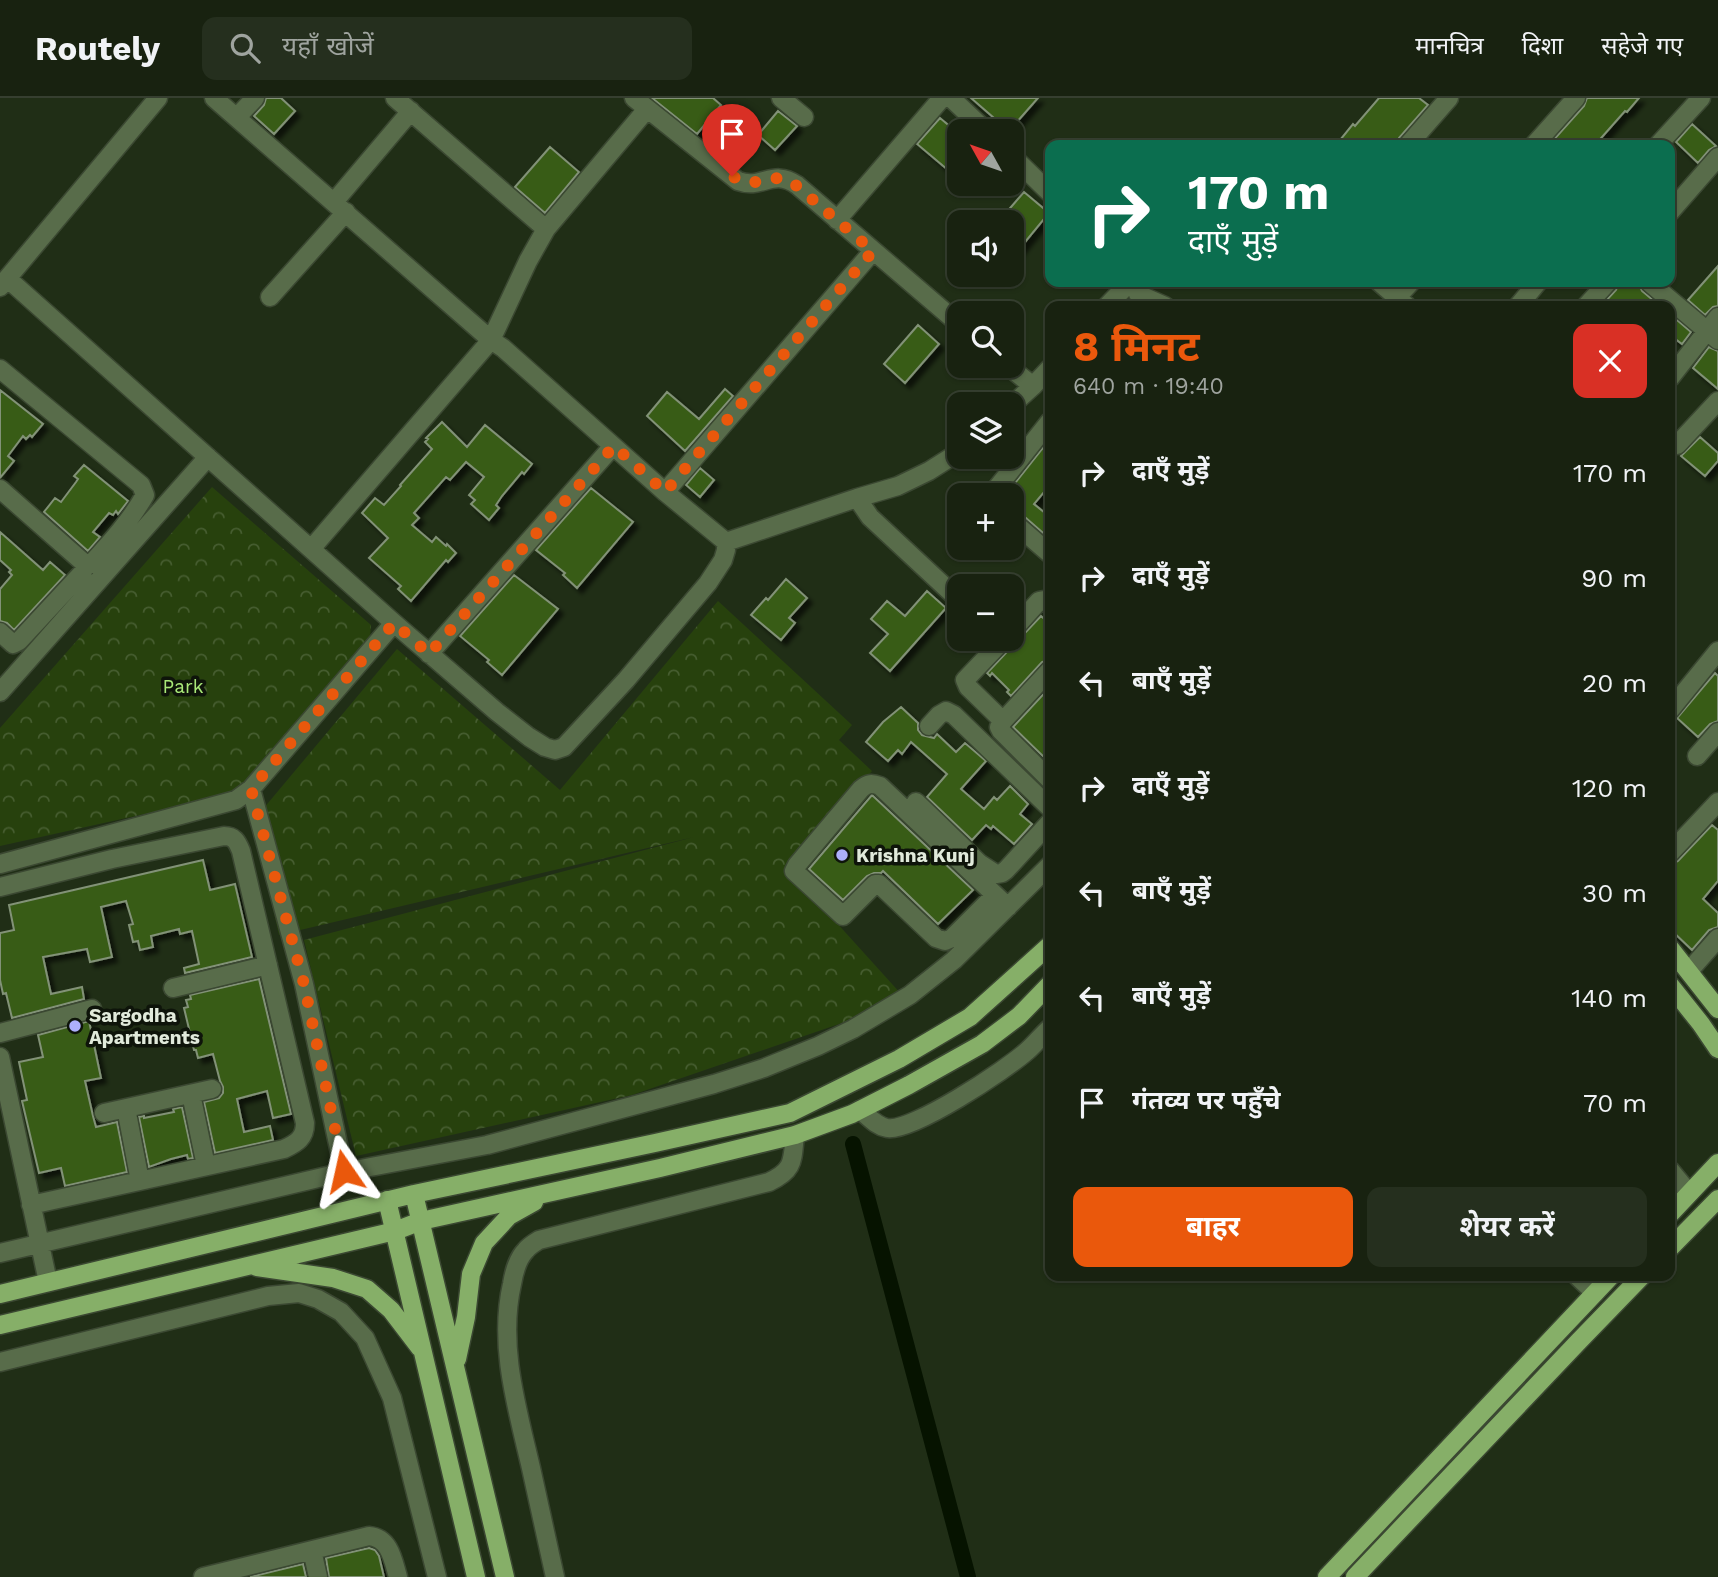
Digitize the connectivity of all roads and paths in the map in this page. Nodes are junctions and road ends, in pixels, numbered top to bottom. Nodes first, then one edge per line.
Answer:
1 (158, 98) edge
2 (214, 98) edge
3 (255, 98) edge
4 (781, 98) edge
5 (942, 98) edge
6 (951, 98) edge
7 (1449, 98) edge
8 (1576, 98) edge
9 (1701, 98) edge
10 (407, 103) edge
11 (641, 104) edge
12 (237, 117) junction
13 (804, 117) dead end
14 (973, 119) edge
15 (1412, 140) edge
16 (1538, 140) edge
17 (1663, 140) edge
18 (1718, 157) edge
19 (1024, 168) edge
20 (1045, 188) edge
21 (1675, 206) edge
22 (340, 207) junction
23 (837, 220) junction
24 (546, 229) junction
25 (873, 251) junction
26 (4, 283) edge
27 (1385, 287) edge
28 (1534, 287) edge
29 (1603, 287) edge
30 (1656, 287) edge
31 (1135, 291) edge
32 (270, 296) dead end
33 (1116, 301) edge
34 (1155, 301) edge
35 (1401, 301) edge
36 (1522, 301) edge
37 (1591, 301) edge
38 (947, 314) edge
39 (1714, 329) edge
40 (491, 340) junction
41 (0, 369) edge
42 (1675, 372) edge
43 (1045, 373) edge
44 (1022, 378) edge
45 (1032, 386) junction
46 (1024, 394) edge
47 (1718, 401) edge
48 (1045, 427) edge
49 (1678, 445) dead end
50 (614, 446) junction
51 (208, 457) junction
52 (947, 461) edge
53 (1001, 483) edge
54 (0, 489) edge
55 (665, 492) junction
56 (857, 498) junction
57 (0, 499) edge
58 (1024, 531) edge
59 (726, 542) junction
60 (311, 549) junction
61 (1045, 550) edge
62 (90, 577) junction
63 (947, 589) edge
64 (1045, 601) edge
65 (1024, 618) edge
66 (394, 623) junction
67 (0, 632) edge
68 (0, 644) edge
69 (993, 651) edge
70 (1718, 651) edge
71 (429, 654) junction
72 (24, 665) junction
73 (1045, 683) edge
74 (0, 692) edge
75 (1675, 703) edge
76 (1003, 721) junction
77 (929, 726) dead end
78 (1718, 732) edge
79 (1697, 756) dead end
80 (1045, 775) edge
81 (251, 789) junction
82 (916, 802) dead end
83 (1718, 802) edge
84 (1045, 803) edge
85 (1045, 827) edge
86 (1675, 848) edge
87 (0, 864) edge
88 (1045, 870) edge
89 (1002, 873) junction
90 (0, 887) edge
91 (1021, 893) junction
92 (1001, 901) junction
93 (1718, 938) edge
94 (1045, 950) edge
95 (1675, 954) edge
96 (268, 965) junction
97 (1689, 971) junction
98 (173, 988) dead end
99 (1045, 989) edge
100 (1675, 991) edge
101 (1718, 1009) edge
102 (92, 1010) dead end
103 (0, 1033) edge
104 (1045, 1033) edge
105 (1718, 1049) edge
106 (0, 1057) edge
107 (212, 1089) dead end
108 (191, 1094) junction
109 (126, 1108) junction
110 (860, 1110) junction
111 (104, 1113) dead end
112 (795, 1135) junction
113 (1718, 1163) edge
114 (206, 1166) junction
115 (344, 1171) junction
116 (1675, 1176) edge
117 (140, 1181) junction
118 (549, 1193) junction
119 (1689, 1193) junction
120 (414, 1194) junction
121 (1718, 1199) edge
122 (387, 1200) junction
123 (31, 1205) junction
124 (1675, 1208) edge
125 (421, 1221) junction
126 (395, 1231) junction
127 (40, 1243) junction
128 (1675, 1243) edge
129 (0, 1253) edge
130 (246, 1266) junction
131 (1582, 1281) edge
132 (1606, 1281) edge
133 (1637, 1281) edge
134 (48, 1282) junction
135 (1595, 1293) junction
136 (0, 1294) edge
137 (0, 1325) edge
138 (424, 1354) junction
139 (0, 1362) edge
140 (455, 1366) junction
141 (312, 1550) junction
142 (203, 1577) edge
143 (318, 1577) edge
144 (398, 1577) edge
145 (437, 1577) edge
146 (476, 1577) edge
147 (505, 1577) edge
148 (555, 1577) edge
149 (1327, 1577) edge
150 (1355, 1577) edge

1 - 26 street
2 - 12 street
3 - 12 street
4 - 13 street
5 - 23 street
6 - 14 street
7 - 15 street
8 - 16 street
9 - 17 street
10 - 22 street
10 - 24 street
11 - 23 street
11 - 24 street
12 - 22 street
18 - 21 street
19 - 20 street
22 - 32 street
22 - 40 street
23 - 25 street
24 - 40 street
25 - 38 street
25 - 55 street
26 - 51 street
27 - 35 street
28 - 36 street
29 - 37 street
30 - 39 street
31 - 33 street
31 - 34 street
39 - 42 street
40 - 50 street
40 - 60 street
41 - 54 street
43 - 45 street
44 - 45 street
45 - 46 street
47 - 49 street
48 - 53 street
50 - 55 street
50 - 71 street
51 - 60 street
51 - 62 street
52 - 56 street
55 - 59 street
56 - 59 street
56 - 63 street
57 - 62 street
58 - 61 street
59 - 71 street
60 - 66 street
62 - 67 street
62 - 72 street
64 - 65 street
66 - 71 street
66 - 81 street
68 - 72 street
69 - 76 street
70 - 75 street
72 - 74 street
73 - 76 street
76 - 80 street
77 - 84 street
78 - 79 street
81 - 87 street
81 - 115 street
82 - 89 street
83 - 86 street
85 - 89 street
88 - 91 street
89 - 91 street
90 - 96 street
91 - 92 street
92 - 92 street
92 - 115 street
93 - 97 street
94 - 120 main road
95 - 97 main road
96 - 98 street
96 - 114 street
97 - 101 main road
99 - 110 main road
100 - 105 main road
102 - 103 street
104 - 110 street
106 - 123 street
107 - 108 street
108 - 109 street
108 - 114 street
109 - 111 street
109 - 117 street
110 - 112 main road
112 - 118 main road
112 - 148 street
113 - 119 main road
114 - 117 street
115 - 127 street
116 - 119 street
117 - 123 street
118 - 125 main road
118 - 140 main road
119 - 124 main road
120 - 122 main road
120 - 125 main road
121 - 128 main road
122 - 126 main road
122 - 134 main road
123 - 127 street
125 - 126 main road
125 - 140 main road
126 - 130 main road
126 - 138 main road
127 - 129 street
127 - 134 street
130 - 137 main road
130 - 138 main road
131 - 135 street
132 - 135 main road
133 - 150 main road
134 - 136 main road
135 - 149 main road
138 - 146 main road
139 - 145 street
140 - 147 main road
141 - 142 street
141 - 143 street
141 - 144 street

